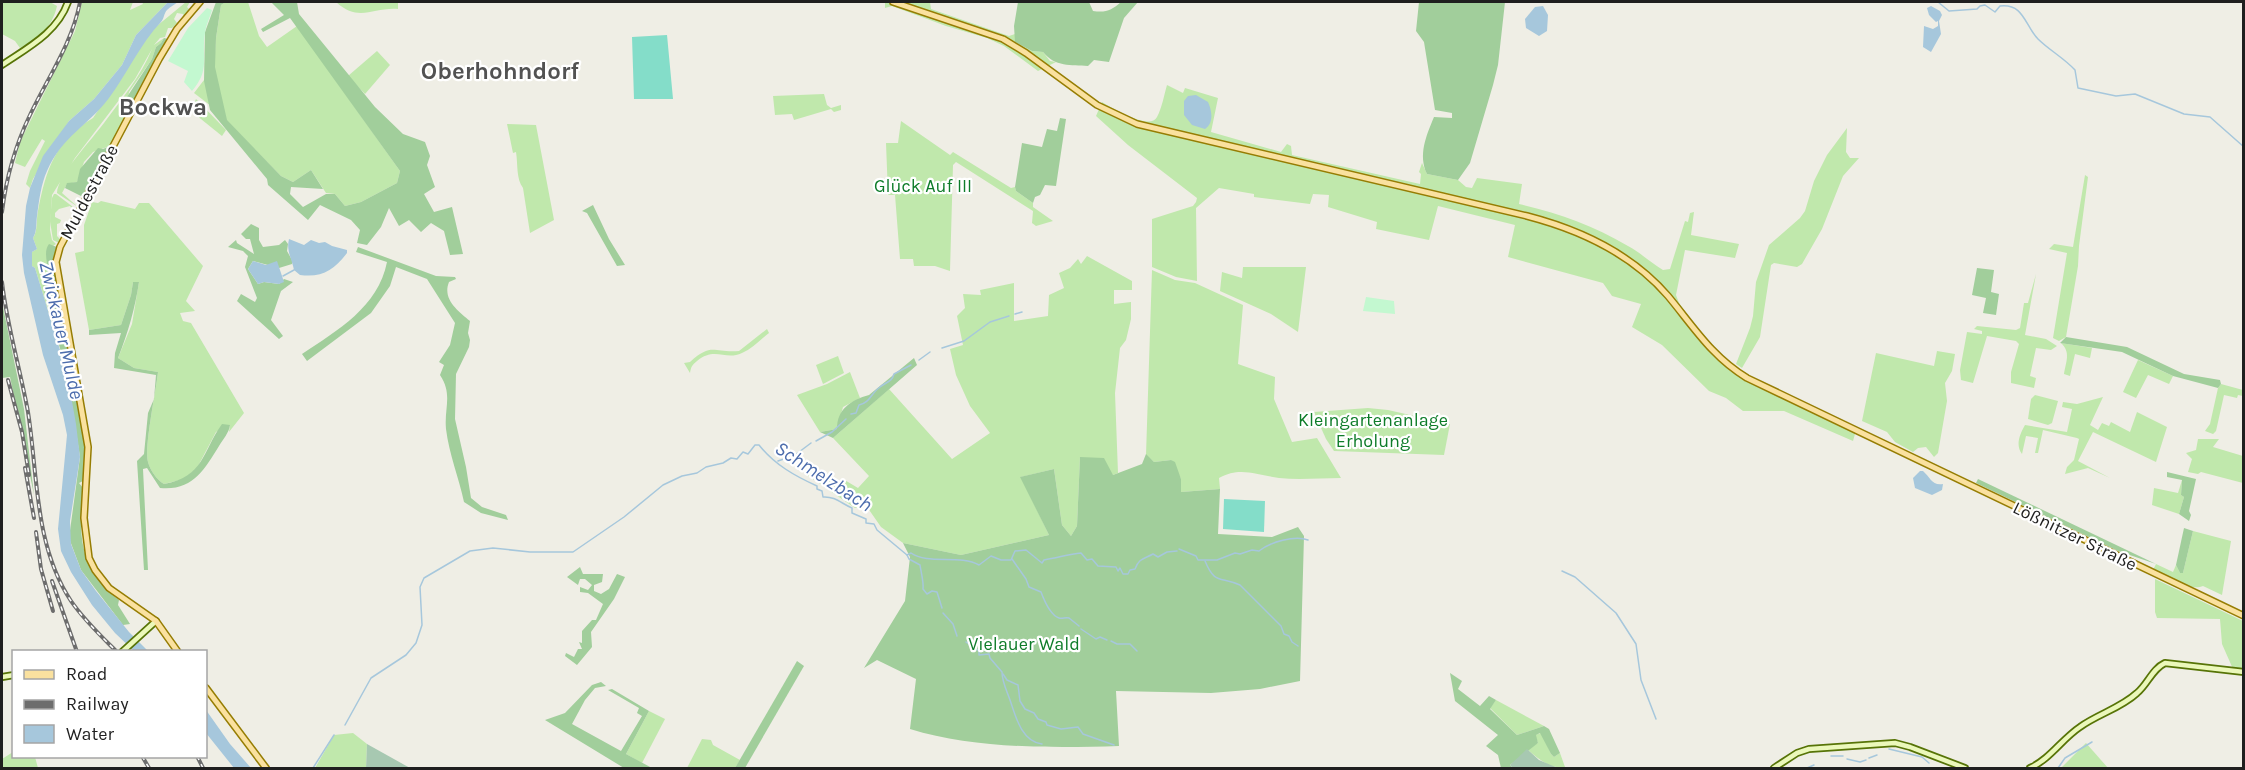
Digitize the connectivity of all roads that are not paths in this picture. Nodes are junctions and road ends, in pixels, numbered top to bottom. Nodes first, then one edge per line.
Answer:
1 (68, 2) edge
2 (200, 2) edge
3 (893, 2) edge
4 (2, 65) edge
5 (2244, 616) edge
6 (156, 621) junction
7 (124, 650) edge
8 (177, 650) edge
9 (2244, 672) edge
10 (207, 689) edge
11 (266, 768) edge
12 (1774, 768) edge
13 (1965, 768) edge
14 (2030, 768) edge

1 - 4 main road
2 - 6 main road, Muldestraße
3 - 5 main road, Lößnitzer Straße
6 - 7 main road
6 - 8 main road, Muldestraße
9 - 14 main road
10 - 11 main road
12 - 13 main road

